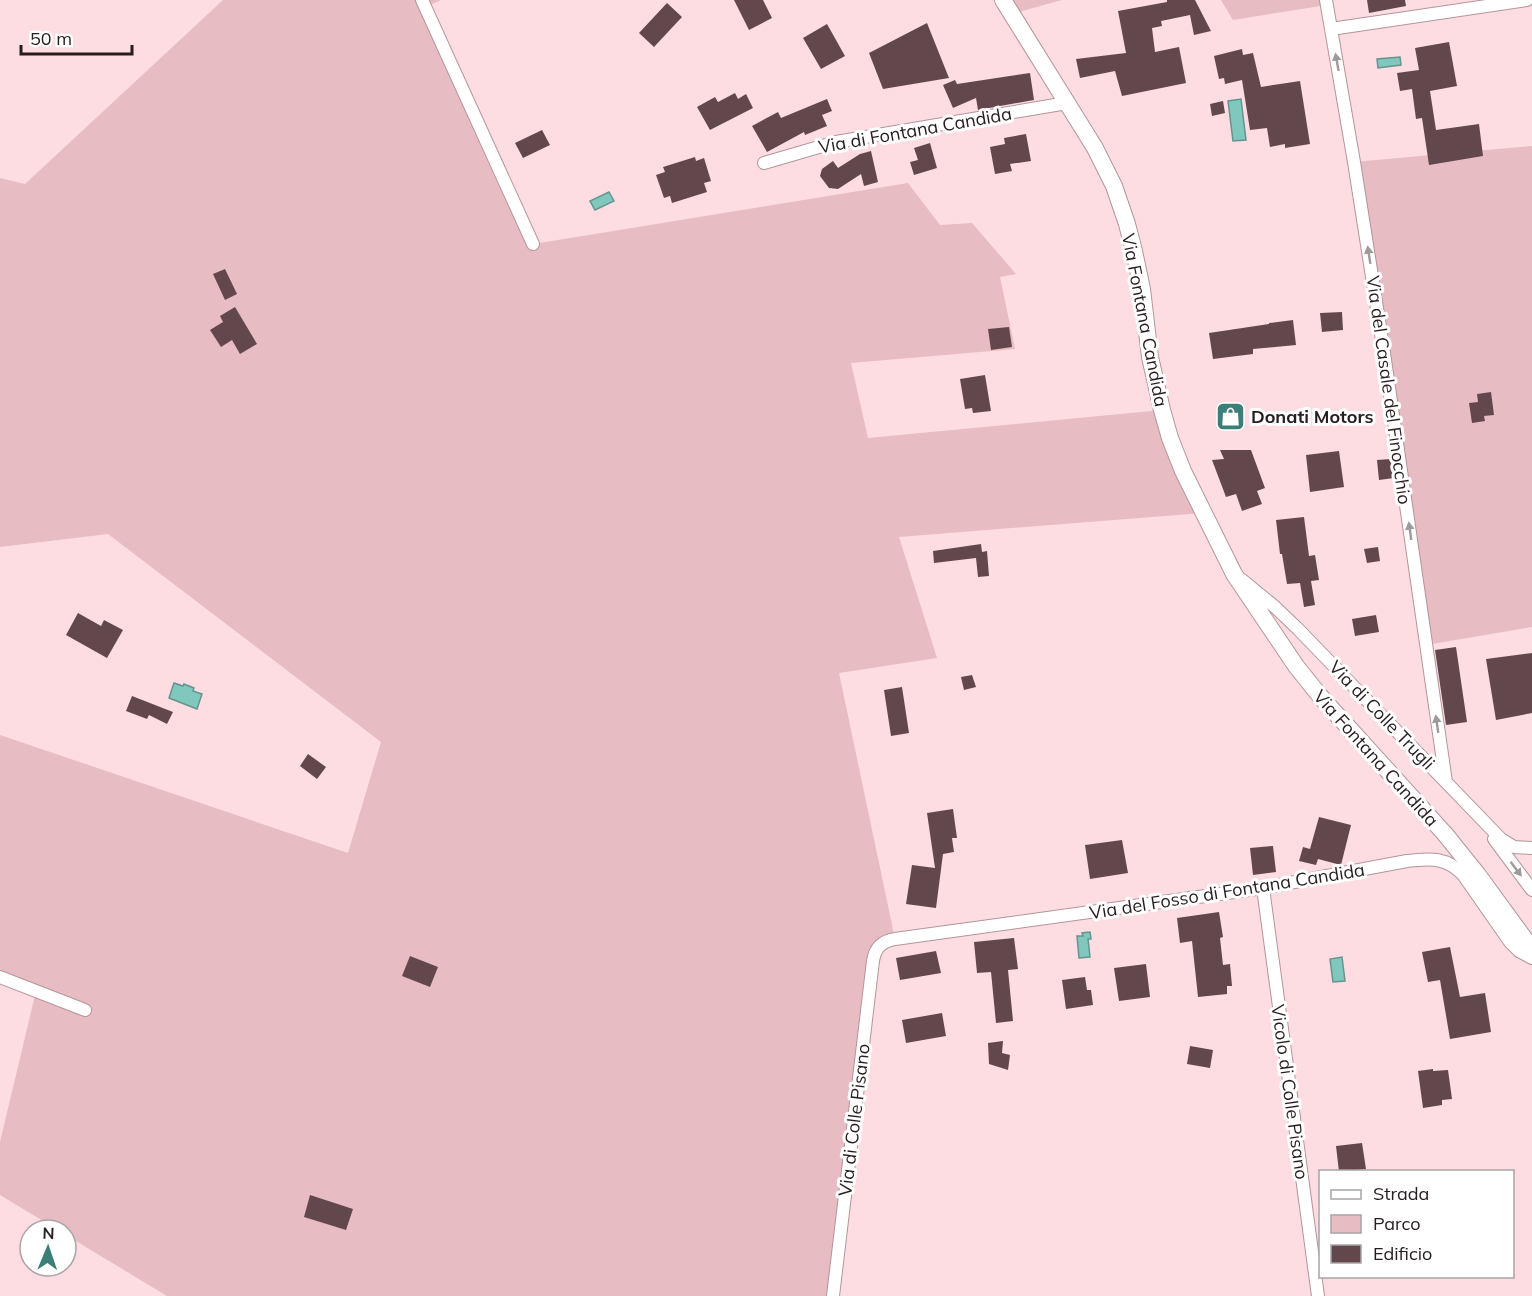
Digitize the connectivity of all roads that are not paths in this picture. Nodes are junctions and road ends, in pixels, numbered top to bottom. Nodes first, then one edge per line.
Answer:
1 (422, 0) edge
2 (1003, 0) edge
3 (1326, 0) edge
4 (1527, 0) edge
5 (1331, 29) junction
6 (1066, 103) junction
7 (764, 163) dead end
8 (533, 244) dead end
9 (1234, 574) junction
10 (1446, 782) junction
11 (1475, 814) junction
12 (1532, 848) edge
13 (1263, 888) junction
14 (1532, 890) edge
15 (879, 946) joint
16 (1532, 950) edge
17 (1532, 958) edge
18 (0, 977) edge
19 (85, 1010) dead end
20 (833, 1296) edge
21 (1318, 1296) edge

1 - 8 street
2 - 6 main road, Via Fontana Candida
3 - 5 street, Via del Casale del Finocchio
4 - 5 street
10 -> 5 street, Via del Casale del Finocchio
6 - 7 street, Via di Fontana Candida
6 - 9 main road, Via Fontana Candida
9 - 10 street, Via di Colle Trugli
9 - 16 main road, Via Fontana Candida
10 - 11 street, Via di Colle Trugli
11 - 12 street, Via di Colle Trugli
11 -> 14 street
13 - 15 street, Via del Fosso di Fontana Candida
13 - 17 street, Via del Fosso di Fontana Candida
13 - 21 street, Vicolo di Colle Pisano
15 - 20 street, Via di Colle Pisano
18 - 19 street

